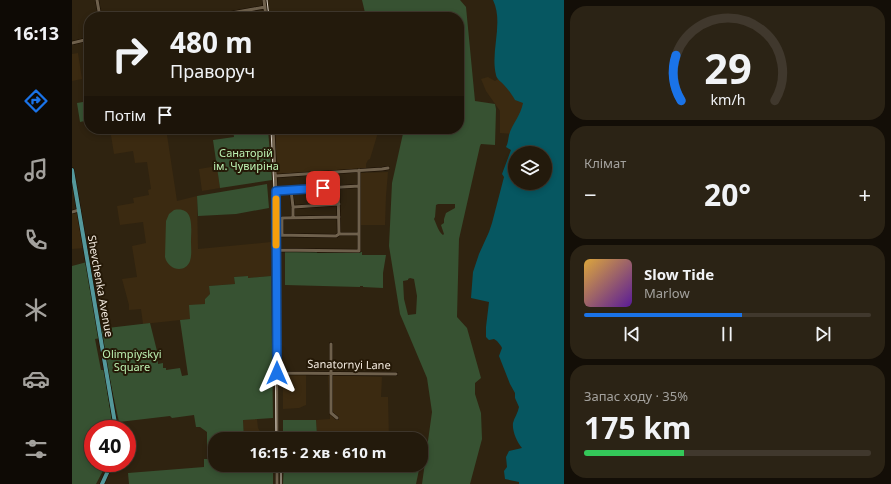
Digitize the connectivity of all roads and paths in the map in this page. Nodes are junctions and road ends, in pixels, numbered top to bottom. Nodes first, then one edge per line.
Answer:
1 (97, 0) edge
2 (264, 0) edge
3 (265, 7) junction
4 (99, 12) edge
5 (237, 12) edge
6 (266, 12) edge
7 (84, 40) edge
8 (72, 42) edge
9 (273, 134) edge
10 (388, 168) dead end
11 (72, 170) edge
12 (359, 170) junction
13 (275, 176) junction
14 (359, 186) junction
15 (338, 187) junction
16 (291, 190) junction
17 (276, 191) junction
18 (339, 204) junction
19 (293, 207) junction
20 (79, 210) junction
21 (72, 212) edge
22 (339, 217) junction
23 (293, 218) junction
24 (339, 234) junction
25 (359, 234) junction
26 (276, 235) junction
27 (281, 236) junction
28 (276, 250) junction
29 (331, 344) dead end
30 (277, 373) junction
31 (331, 373) junction
32 (396, 374) dead end
33 (337, 418) dead end
34 (114, 420) edge
35 (278, 432) edge
36 (277, 472) edge
37 (107, 473) edge
38 (102, 484) edge
39 (277, 484) edge

1 - 4 street
2 - 3 street
3 - 5 street
3 - 6 street
7 - 8 street
9 - 13 street
10 - 12 street
11 - 20 main road, Shevchenka Avenue
12 - 13 street
12 - 14 street
13 - 17 street
14 - 15 street
14 - 25 street
15 - 16 street
15 - 18 street
16 - 17 street
16 - 19 street
17 - 26 street
18 - 19 street
18 - 22 street
19 - 23 street
20 - 21 street
20 - 34 main road, Shevchenka Avenue
22 - 23 street
22 - 24 street
23 - 27 street
24 - 25 street
24 - 27 street
25 - 28 street
26 - 27 street
26 - 28 street
28 - 30 street
29 - 31 street
30 - 31 street, Sanatornyi Lane
30 - 35 street
31 - 32 street, Sanatornyi Lane
31 - 33 street
36 - 39 street
37 - 38 main road

